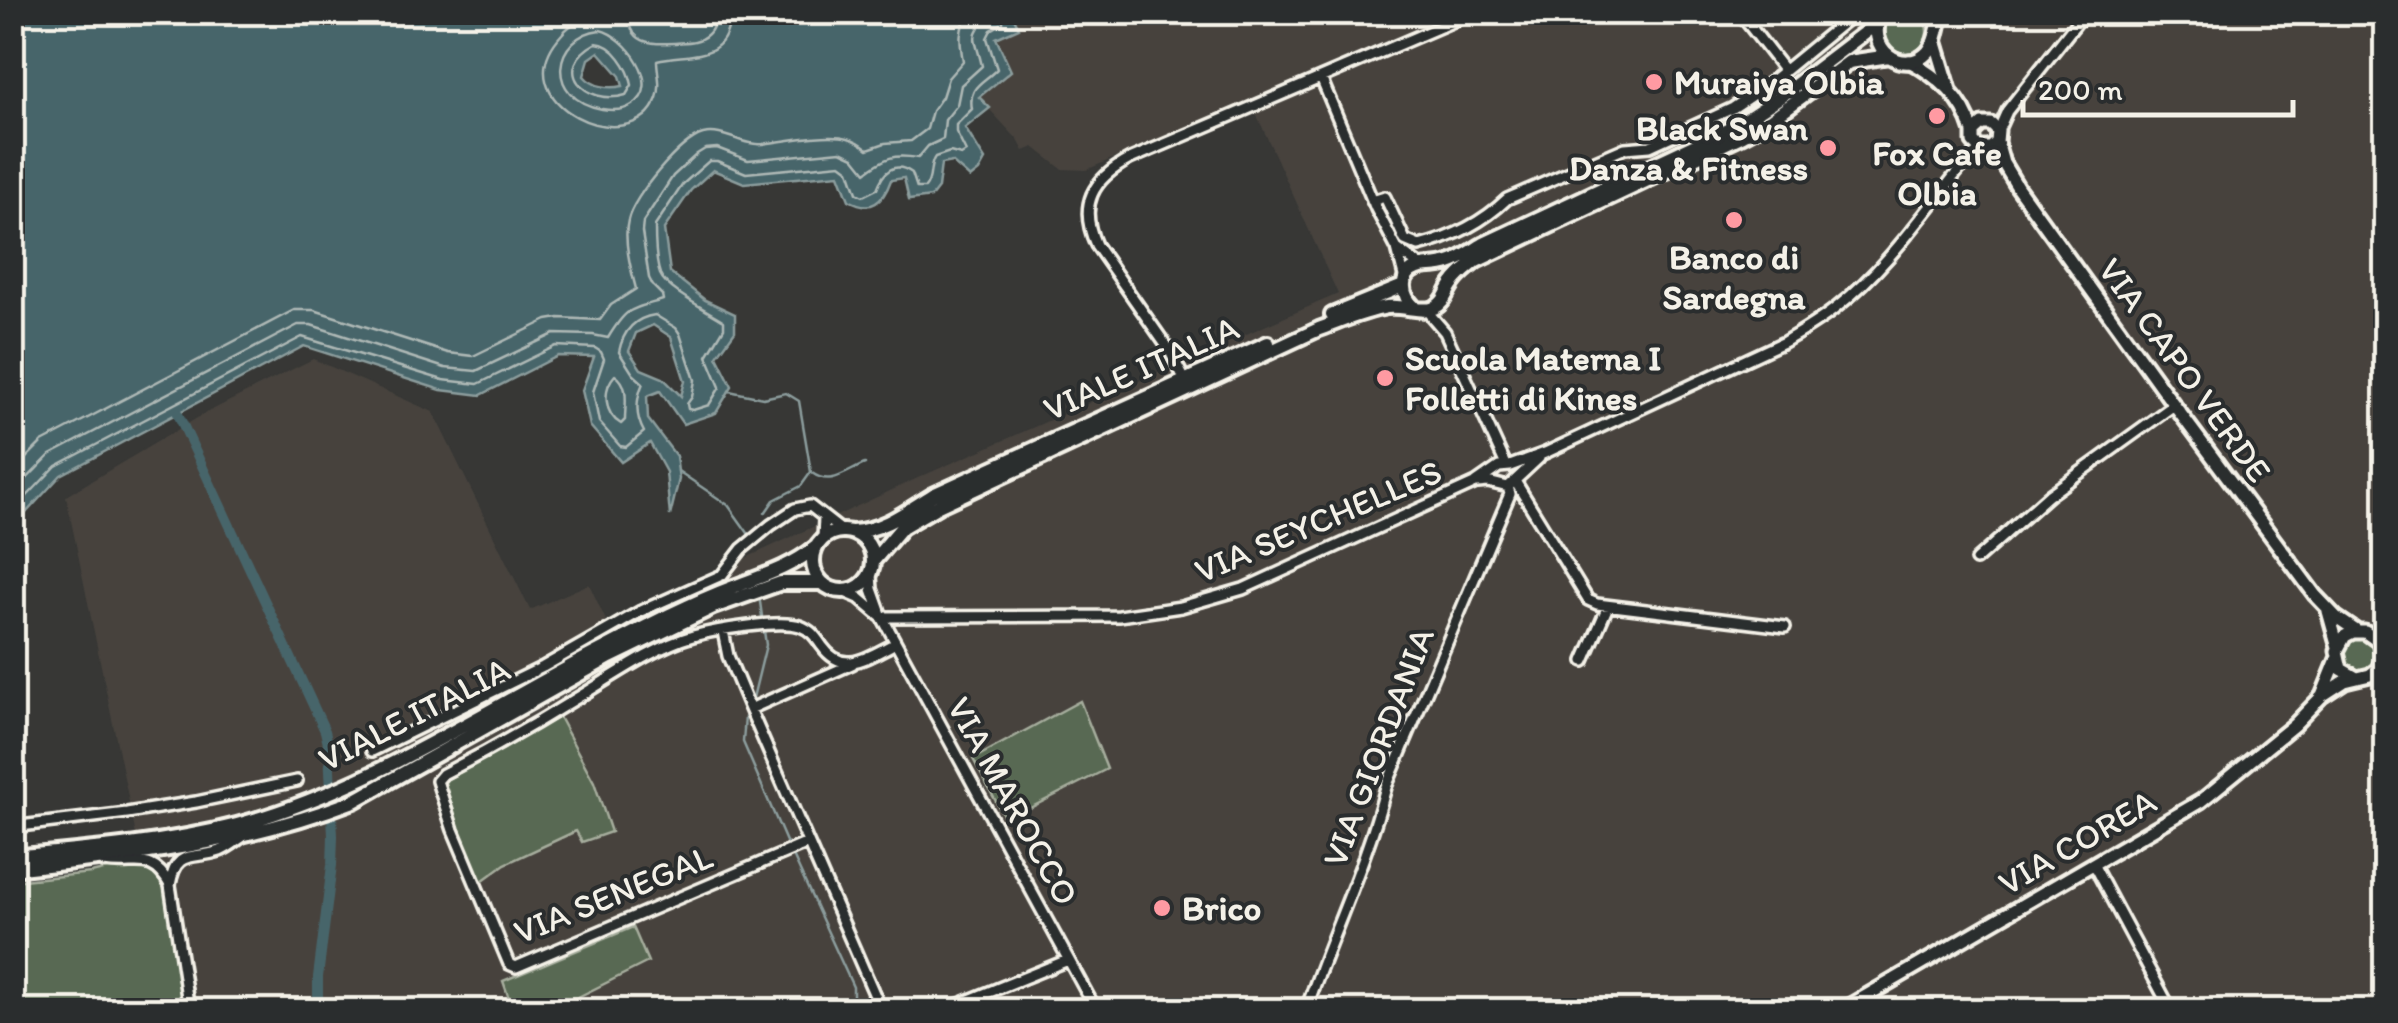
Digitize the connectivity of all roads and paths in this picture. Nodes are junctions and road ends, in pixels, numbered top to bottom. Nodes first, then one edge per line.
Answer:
1 (1475, 12) edge
2 (1739, 12) edge
3 (1856, 12) edge
4 (1930, 12) edge
5 (1942, 12) edge
6 (2085, 12) edge
7 (1879, 18) edge
8 (1936, 36) junction
9 (1889, 56) junction
10 (1909, 61) junction
11 (1784, 70) junction
12 (1322, 78) junction
13 (1950, 90) junction
14 (1985, 136) junction
15 (1372, 200) junction
16 (1396, 249) junction
17 (1427, 267) junction
18 (1404, 283) junction
19 (1445, 296) junction
20 (1420, 309) junction
21 (1445, 332) junction
22 (1185, 380) junction
23 (2174, 405) junction
24 (1545, 452) junction
25 (1503, 467) junction
26 (1508, 483) junction
27 (1476, 484) junction
28 (1527, 502) junction
29 (1505, 505) junction
30 (824, 519) junction
31 (847, 531) junction
32 (820, 542) junction
33 (1976, 560) dead end
34 (872, 568) junction
35 (822, 583) junction
36 (845, 592) junction
37 (1608, 606) junction
38 (2326, 607) junction
39 (882, 617) junction
40 (1785, 627) dead end
41 (723, 631) junction
42 (2364, 633) junction
43 (2386, 633) edge
44 (896, 643) junction
45 (2337, 653) junction
46 (2384, 657) edge
47 (1584, 661) dead end
48 (855, 662) junction
49 (2355, 678) junction
50 (2322, 696) junction
51 (750, 709) junction
52 (372, 751) dead end
53 (297, 781) dead end
54 (12, 826) edge
55 (245, 836) junction
56 (808, 844) junction
57 (12, 857) edge
58 (95, 860) junction
59 (2093, 864) junction
60 (12, 869) edge
61 (170, 886) junction
62 (1068, 960) junction
63 (189, 1010) edge
64 (876, 1010) edge
65 (945, 1010) edge
66 (1096, 1010) edge
67 (1306, 1010) edge
68 (1842, 1010) edge
69 (2171, 1010) edge

1 - 12 street
2 - 11 street
3 - 11 street
4 - 8 main road
5 - 8 main road
6 - 14 street, VIA SEYCHELLES
7 - 9 main road
7 - 17 main road
8 - 10 main road
8 - 13 street
9 - 10 main road
9 - 19 main road
10 - 13 street
11 - 15 street
12 - 15 street
12 - 22 street
13 - 14 street
14 - 23 street, VIA CAPO VERDE
14 - 24 street, VIA SEYCHELLES
15 - 16 street
16 - 17 street
16 - 18 street
17 - 18 main road
17 - 19 main road
18 - 20 main road
18 - 22 main road, VIALE ITALIA
19 - 20 main road
19 - 21 street
20 - 21 street
20 - 34 main road, VIALE ITALIA
21 - 25 street
22 - 31 main road, VIALE ITALIA
23 - 33 street
23 - 38 street, VIA CAPO VERDE
24 - 25 street, VIA SEYCHELLES
24 - 26 street, VIA SEYCHELLES
25 - 26 street
25 - 26 street, VIA GIORDANIA
25 - 27 street, VIA SEYCHELLES
26 - 27 street, VIA SEYCHELLES
26 - 28 street
26 - 29 street, VIA GIORDANIA
27 - 39 street, VIA SEYCHELLES
28 - 29 street
28 - 37 street
29 - 67 street, VIA GIORDANIA
30 - 31 street
30 - 32 street
30 - 52 street
31 - 32 main road
31 - 34 main road
32 - 35 main road
32 - 57 main road, VIALE ITALIA
34 - 36 main road
34 - 39 street, VIA MAROCCO
35 - 36 main road
35 - 55 main road, VIALE ITALIA
36 - 39 street, VIA MAROCCO
37 - 40 street
37 - 47 street
38 - 42 street
38 - 45 street
39 - 44 street, VIA MAROCCO
41 - 48 street, VIA SENEGAL
41 - 51 street
41 - 56 street, VIA SENEGAL
42 - 43 street
42 - 45 street
42 - 46 street
44 - 48 street
44 - 62 street, VIA MAROCCO
45 - 49 street
45 - 50 street
46 - 49 street
48 - 51 street
49 - 50 street
50 - 59 street, VIA COREA
51 - 56 street
53 - 54 street
55 - 58 main road, VIALE ITALIA
55 - 61 street
56 - 64 street
58 - 60 main road, VIALE ITALIA
58 - 61 street
59 - 68 street, VIA COREA
59 - 69 street
61 - 63 street
62 - 65 street
62 - 66 street, VIA MAROCCO

